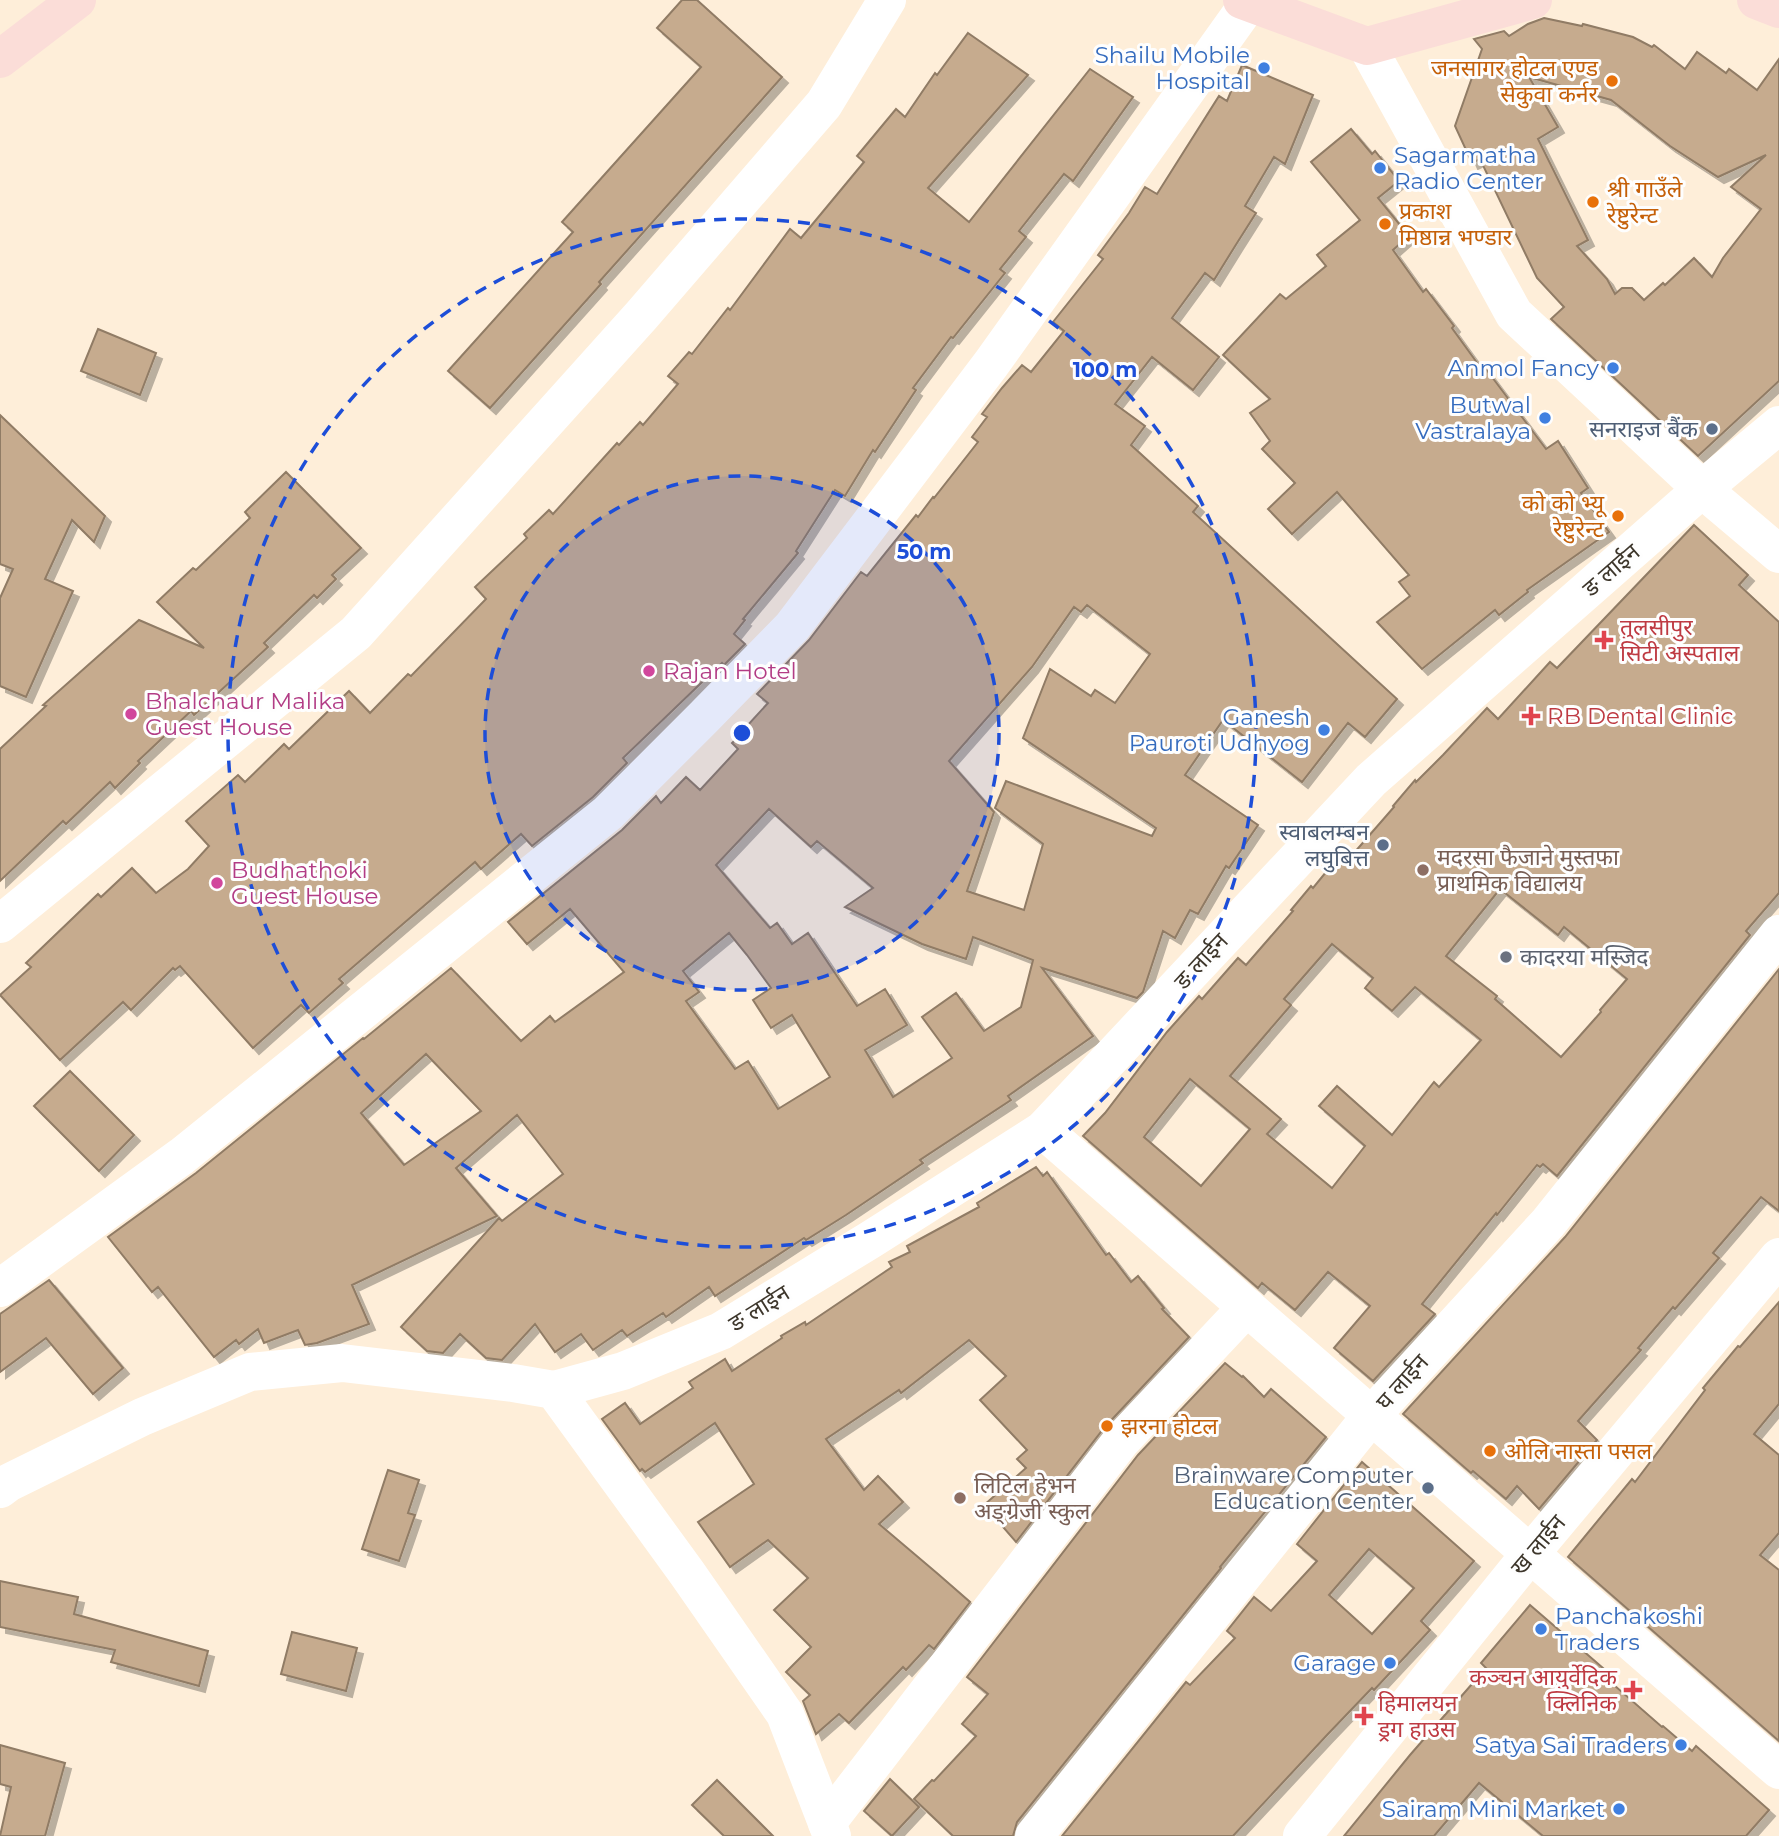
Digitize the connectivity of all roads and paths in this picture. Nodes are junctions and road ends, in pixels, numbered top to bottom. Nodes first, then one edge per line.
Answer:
1 (77, 0) edge
2 (887, 0) edge
3 (1533, 0) edge
4 (1756, 0) edge
5 (1248, 1) edge
6 (1779, 9) edge
7 (1367, 46) junction
8 (0, 59) edge
9 (1779, 425) edge
10 (1702, 489) junction
11 (1779, 554) edge
12 (0, 924) edge
13 (1779, 934) edge
14 (1043, 1130) junction
15 (1779, 1257) edge
16 (0, 1288) edge
17 (1247, 1307) junction
18 (554, 1390) junction
19 (1371, 1416) junction
20 (0, 1489) edge
21 (1530, 1553) junction
22 (1779, 1770) edge
23 (829, 1829) edge
24 (1034, 1836) edge
25 (1302, 1836) edge

1 - 8 main road
2 - 12 street
3 - 7 main road
4 - 6 main road
5 - 7 main road
5 - 16 street
7 - 10 street
9 - 10 street, ङ लाईन
10 - 11 street
10 - 14 street, ङ लाईन
13 - 19 street, घ लाईन
14 - 17 street
14 - 18 street, ङ लाईन
15 - 21 street, ख लाईन
17 - 19 street
17 - 23 street
18 - 20 street
18 - 23 street
19 - 21 street
19 - 24 street, घ लाईन
21 - 22 street
21 - 25 street, ख लाईन

